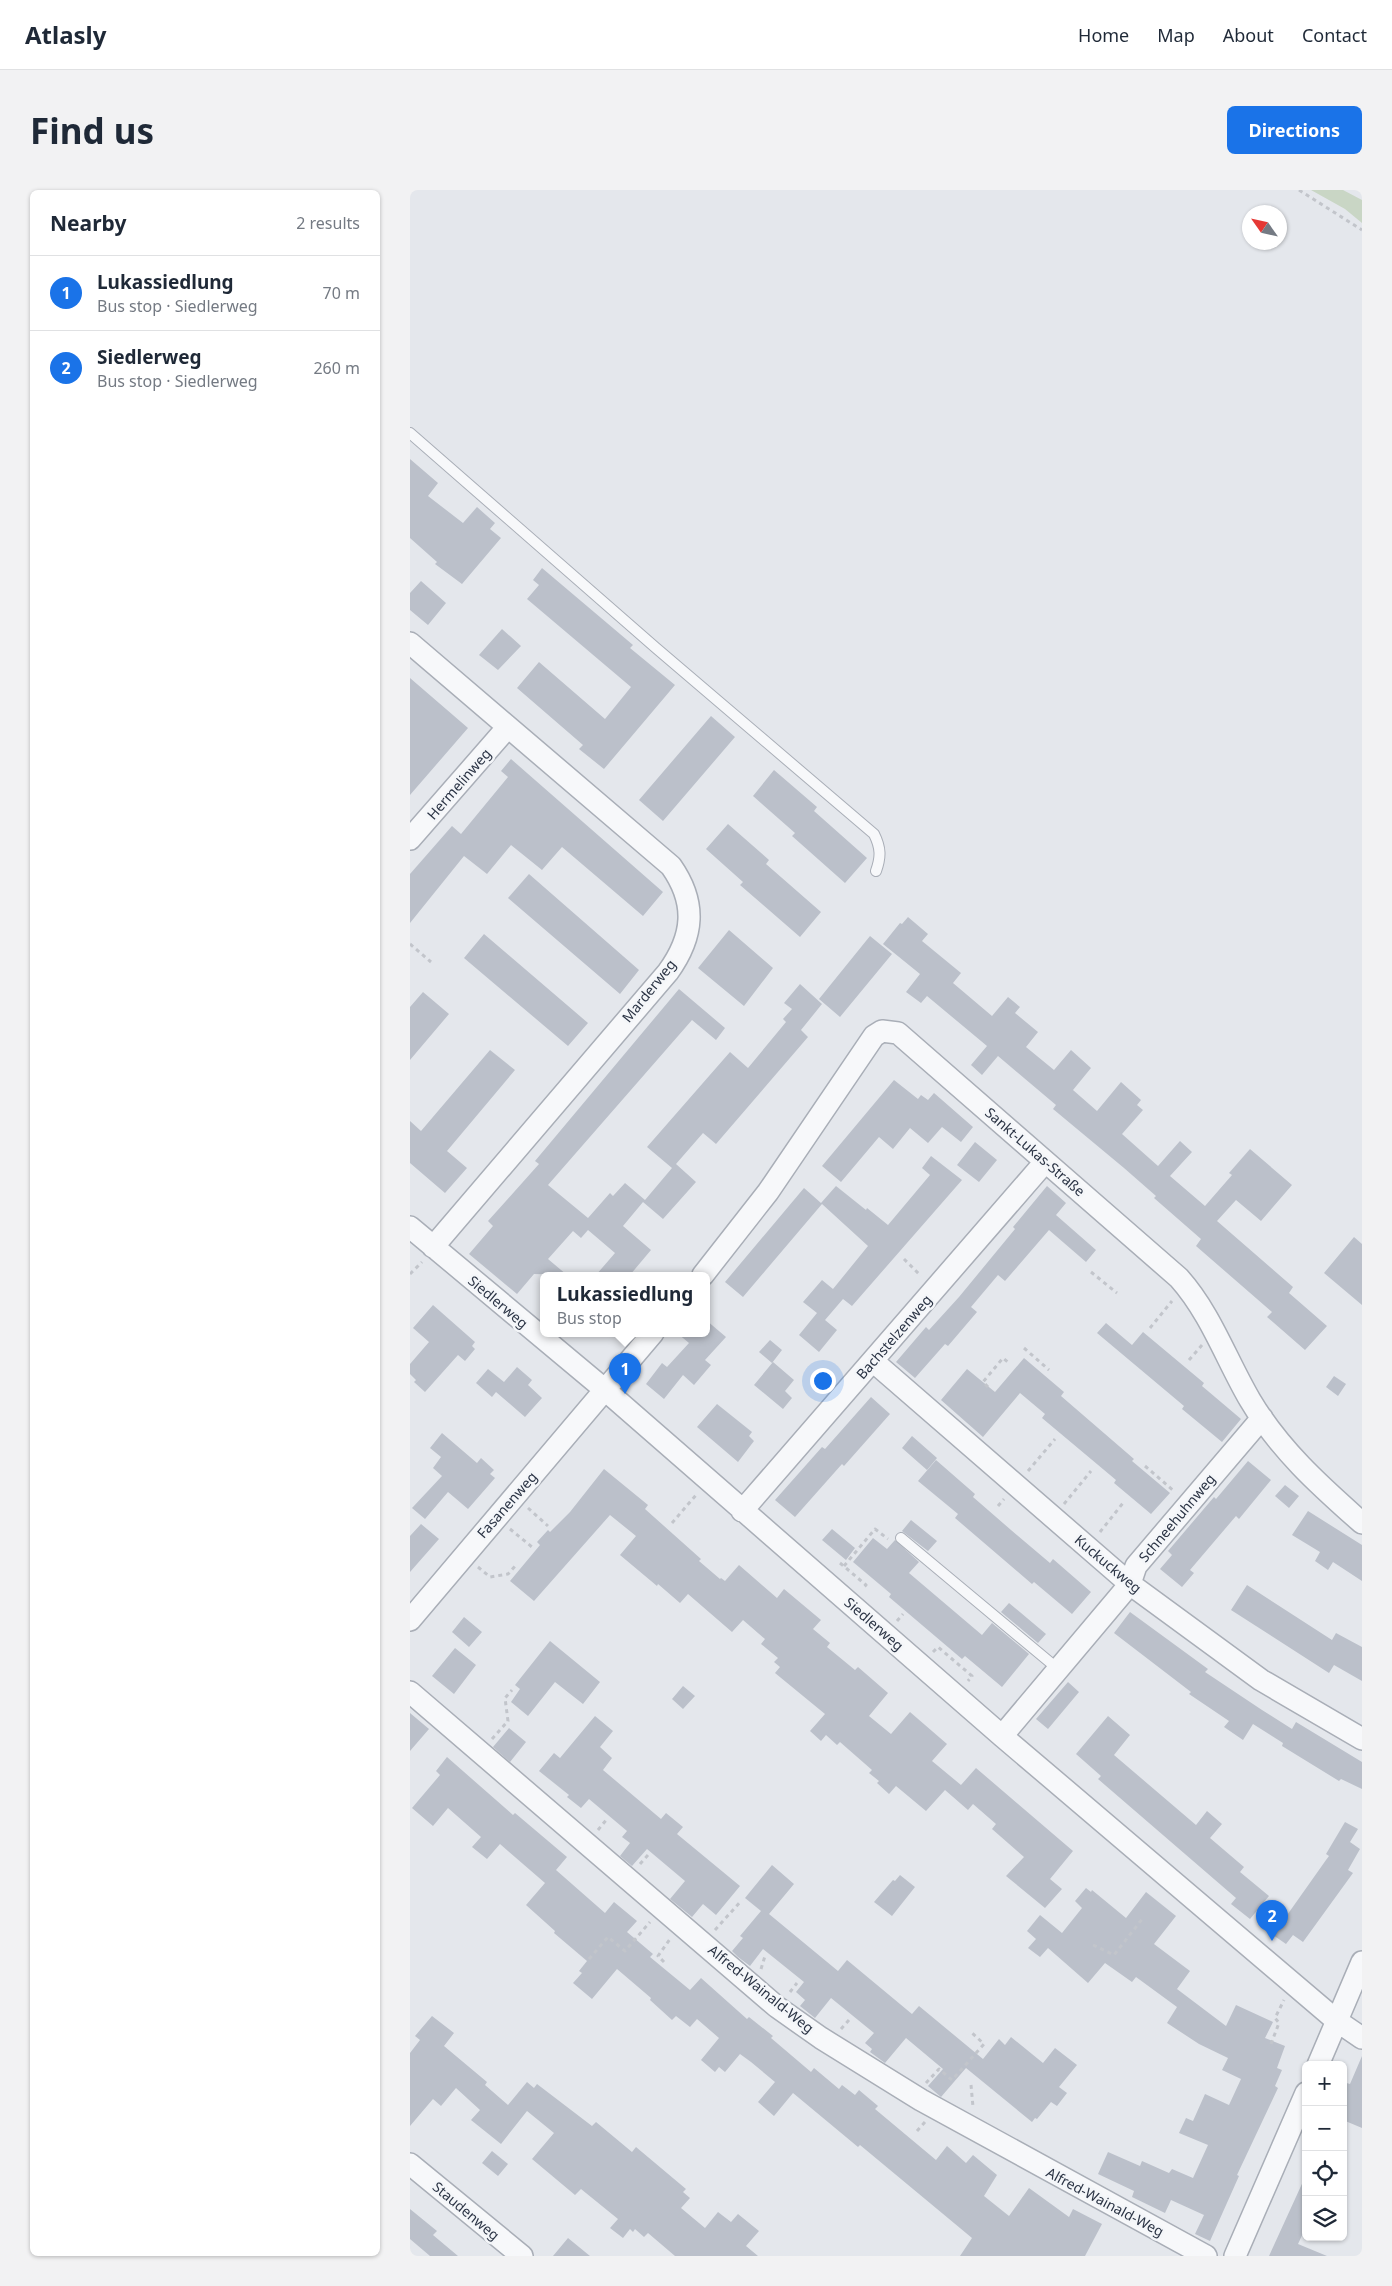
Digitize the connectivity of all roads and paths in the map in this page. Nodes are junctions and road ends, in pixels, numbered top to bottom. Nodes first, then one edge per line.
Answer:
1 (1299, 190) edge
2 (1362, 230) edge
3 (410, 433) edge
4 (410, 644) edge
5 (508, 728) junction
6 (410, 840) edge
7 (876, 871) dead end
8 (410, 944) edge
9 (431, 962) dead end
10 (1045, 1162) junction
11 (410, 1227) edge
12 (432, 1247) junction
13 (705, 1272) edge
14 (1091, 1272) dead end
15 (1186, 1286) junction
16 (1117, 1293) dead end
17 (1150, 1328) dead end
18 (540, 1337) edge
19 (540, 1337) edge
20 (650, 1337) edge
21 (1024, 1348) dead end
22 (874, 1362) junction
23 (1010, 1364) dead end
24 (1049, 1370) dead end
25 (988, 1387) dead end
26 (604, 1390) junction
27 (1262, 1418) junction
28 (1055, 1439) dead end
29 (1145, 1466) dead end
30 (1091, 1471) dead end
31 (708, 1481) junction
32 (1016, 1486) junction
33 (515, 1496) junction
34 (1123, 1503) dead end
35 (1189, 1504) junction
36 (742, 1511) junction
37 (496, 1518) junction
38 (1053, 1518) junction
39 (672, 1523) dead end
40 (1362, 1523) edge
41 (548, 1526) dead end
42 (900, 1538) joint
43 (532, 1547) dead end
44 (1087, 1547) junction
45 (464, 1555) junction
46 (516, 1565) dead end
47 (844, 1566) dead end
48 (1130, 1584) junction
49 (410, 1620) edge
50 (1058, 1669) junction
51 (512, 1690) dead end
52 (410, 1692) edge
53 (1002, 1736) junction
54 (1362, 1739) edge
55 (480, 1753) junction
56 (741, 1901) dead end
57 (662, 1908) junction
58 (1143, 1918) dead end
59 (680, 1923) junction
60 (703, 1943) junction
61 (1093, 1945) dead end
62 (588, 1959) dead end
63 (664, 1962) dead end
64 (1362, 1962) edge
65 (1292, 1983) junction
66 (1337, 2021) junction
67 (970, 2031) dead end
68 (1362, 2038) edge
69 (1271, 2044) dead end
70 (1320, 2061) edge
71 (921, 2100) junction
72 (1302, 2102) edge
73 (410, 2164) edge
74 (522, 2256) edge
75 (1206, 2256) edge
76 (1235, 2256) edge

1 - 2 path
3 - 7 lane
4 - 5 street, Marderweg
5 - 6 street, Hermelinweg
5 - 12 street, Marderweg
8 - 9 path
10 - 13 street, Sankt-Lukas-Straße
10 - 15 street, Sankt-Lukas-Straße
10 - 22 street, Bachstelzenweg
11 - 12 street, Siedlerweg
12 - 18 street, Siedlerweg
14 - 16 path
15 - 17 path
15 - 27 street, Sankt-Lukas-Straße
19 - 26 street, Siedlerweg
20 - 26 street
21 - 24 path
22 - 32 street, Kuckuckweg
22 - 36 street, Bachstelzenweg
23 - 25 path
26 - 31 street, Siedlerweg
26 - 33 street, Fasanenweg
27 - 35 street, Schneehuhnweg
27 - 40 street, Sankt-Lukas-Straße
28 - 32 path
29 - 35 path
30 - 38 path
31 - 36 street, Siedlerweg
31 - 39 path
32 - 38 street, Kuckuckweg
33 - 37 street, Fasanenweg
33 - 41 path
34 - 44 path
35 - 48 street, Schneehuhnweg
36 - 53 street, Siedlerweg
37 - 43 path
37 - 45 street, Fasanenweg
38 - 44 street, Kuckuckweg
42 - 47 path
42 - 50 lane
44 - 48 street, Kuckuckweg
45 - 46 path
45 - 49 street, Fasanenweg
48 - 50 street, Schneehuhnweg
48 - 54 street, Kuckuckweg
50 - 53 street, Schneehuhnweg
51 - 55 path
52 - 55 street, Alfred-Wainald-Weg
53 - 65 street, Siedlerweg
55 - 57 street, Alfred-Wainald-Weg
56 - 60 path
57 - 59 street, Alfred-Wainald-Weg
57 - 62 path
58 - 61 path
59 - 60 street, Alfred-Wainald-Weg
59 - 63 path
60 - 71 street, Alfred-Wainald-Weg
64 - 66 street
65 - 66 street, Siedlerweg
65 - 69 path
66 - 68 street, Siedlerweg
66 - 70 street
67 - 71 path
71 - 75 street, Alfred-Wainald-Weg
72 - 76 street
73 - 74 street, Staudenweg

